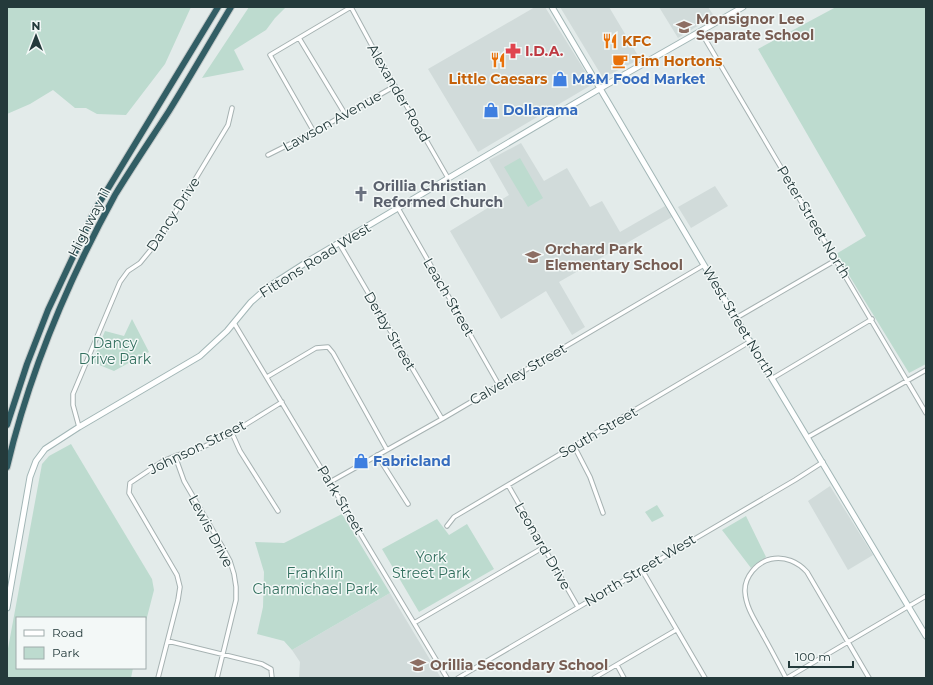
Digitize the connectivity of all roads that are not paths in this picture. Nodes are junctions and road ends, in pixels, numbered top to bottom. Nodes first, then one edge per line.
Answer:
1 (218, 7) edge
2 (231, 7) edge
3 (351, 7) edge
4 (552, 7) edge
5 (743, 7) edge
6 (701, 32) junction
7 (299, 38) junction
8 (395, 86) junction
9 (600, 89) junction
10 (232, 108) dead end
11 (344, 114) junction
12 (314, 132) junction
13 (268, 155) dead end
14 (448, 178) junction
15 (398, 208) junction
16 (339, 243) junction
17 (836, 260) junction
18 (704, 265) junction
19 (736, 318) junction
20 (872, 319) junction
21 (234, 323) junction
22 (751, 341) junction
23 (926, 370) edge
24 (267, 377) junction
25 (773, 378) junction
26 (908, 380) junction
27 (499, 385) junction
28 (282, 402) junction
29 (926, 413) edge
30 (442, 419) junction
31 (7, 425) edge
32 (79, 427) junction
33 (232, 433) junction
34 (808, 437) junction
35 (574, 446) junction
36 (386, 450) junction
37 (377, 455) junction
38 (175, 456) junction
39 (823, 462) junction
40 (7, 467) edge
41 (330, 482) junction
42 (508, 485) junction
43 (408, 504) dead end
44 (278, 511) dead end
45 (603, 513) dead end
46 (447, 526) dead end
47 (544, 547) junction
48 (642, 570) junction
49 (926, 596) edge
50 (908, 606) junction
51 (578, 607) junction
52 (7, 608) edge
53 (414, 623) junction
54 (676, 630) junction
55 (926, 636) edge
56 (168, 641) junction
57 (848, 642) junction
58 (223, 653) junction
59 (617, 665) junction
60 (158, 678) edge
61 (216, 678) edge
62 (272, 678) edge
63 (447, 678) edge
64 (458, 678) edge
65 (594, 678) edge
66 (624, 678) edge
67 (705, 678) edge
68 (787, 678) edge
69 (869, 678) edge

1 - 31 highway, Highway 11
2 - 40 highway, Highway 11
3 - 7 street
3 - 8 street, Alexander Road
4 - 9 street, West Street North
5 - 6 street, Fittons Road West
6 - 9 street, Fittons Road West
6 - 17 street, Peter Street North
7 - 11 street
7 - 12 street
8 - 11 street, Lawson Avenue
8 - 14 street, Alexander Road
9 - 14 street, Fittons Road West
9 - 18 street, West Street North
10 - 32 street, Dancy Drive
11 - 12 street, Lawson Avenue
12 - 13 street, Lawson Avenue
14 - 15 street, Fittons Road West
15 - 16 street, Fittons Road West
15 - 27 street, Leach Street
16 - 21 street, Fittons Road West
16 - 30 street, Derby Street
17 - 19 street
17 - 20 street, Peter Street North
18 - 19 street, West Street North
18 - 27 street, Calverley Street
19 - 22 street, West Street North
20 - 25 street
20 - 26 street, Peter Street North
21 - 24 street, Park Street
21 - 32 street, Fittons Road West
22 - 25 street, West Street North
22 - 35 street, South Street
23 - 26 street
24 - 28 street, Park Street
24 - 36 street
25 - 34 street, West Street North
26 - 29 street, Peter Street North
26 - 34 street
27 - 30 street, Calverley Street
28 - 33 street, Johnson Street
28 - 41 street, Park Street
30 - 36 street, Calverley Street
32 - 52 street, Fittons Road West
33 - 38 street, Johnson Street
33 - 44 street
34 - 39 street, West Street North
35 - 42 street, South Street
35 - 45 street
36 - 37 street, Calverley Street
37 - 41 street, Calverley Street
37 - 43 street
38 - 56 street, Johnson Street
38 - 58 street, Lewis Drive
39 - 48 street, North Street West
39 - 50 street, West Street North
41 - 53 street, Park Street
42 - 46 street, South Street
42 - 47 street, Leonard Drive
47 - 51 street, Leonard Drive
47 - 53 street
48 - 51 street, North Street West
48 - 54 street
49 - 50 street
50 - 55 street, West Street North
50 - 57 street
51 - 64 street, North Street West
53 - 63 street, Park Street
54 - 59 street
54 - 67 street
56 - 58 street
56 - 60 street, Johnson Street
57 - 68 street
57 - 68 street
57 - 69 street
58 - 61 street, Lewis Drive
58 - 62 street
59 - 65 street
59 - 66 street

